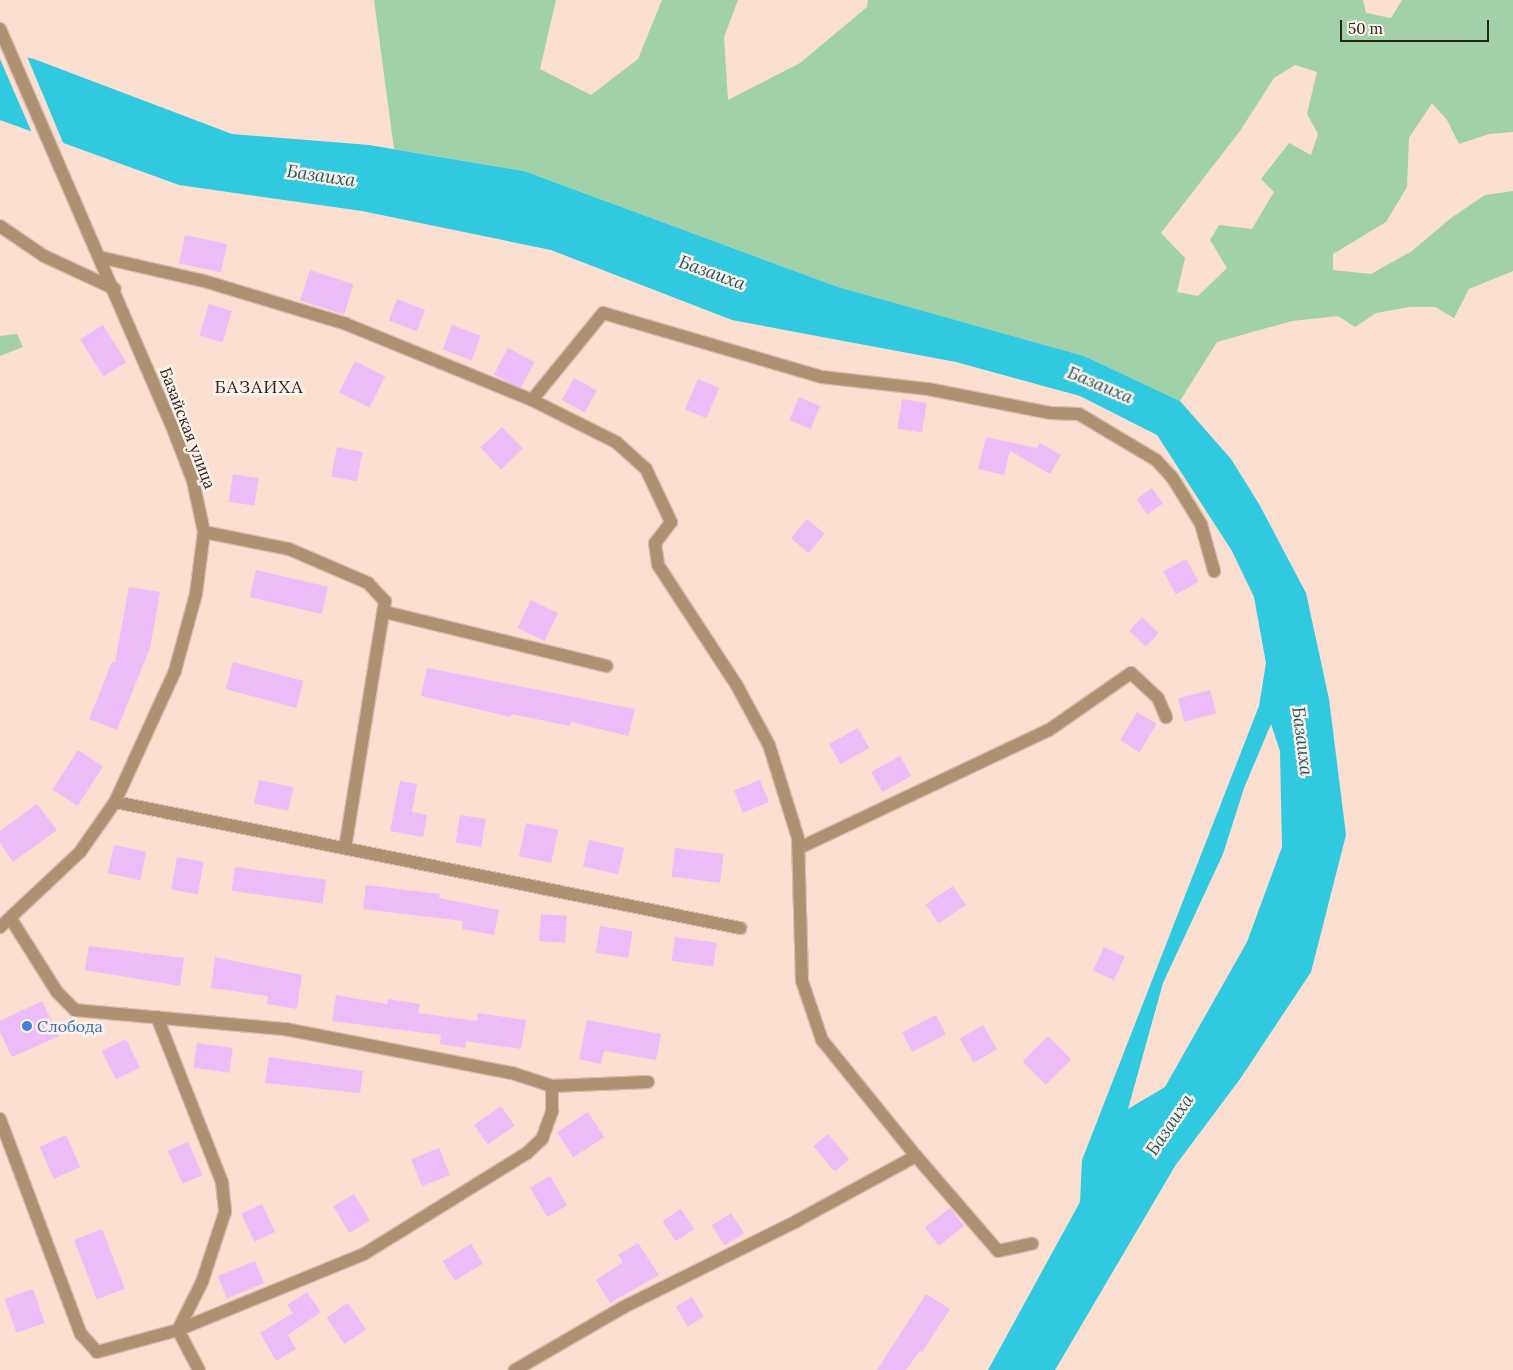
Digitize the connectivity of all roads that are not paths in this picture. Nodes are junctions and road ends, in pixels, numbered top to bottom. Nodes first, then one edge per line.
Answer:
1 (0, 29) edge
2 (0, 226) edge
3 (99, 257) junction
4 (115, 289) junction
5 (532, 400) junction
6 (204, 532) junction
7 (1214, 571) dead end
8 (385, 612) junction
9 (606, 666) dead end
10 (1166, 717) dead end
11 (115, 802) junction
12 (345, 847) junction
13 (799, 848) junction
14 (11, 919) junction
15 (0, 927) edge
16 (740, 928) dead end
17 (157, 1017) junction
18 (648, 1082) dead end
19 (552, 1086) junction
20 (0, 1119) edge
21 (916, 1156) junction
22 (1032, 1244) dead end
23 (178, 1330) junction
24 (199, 1370) edge
25 (515, 1370) edge

1 - 3 street, Базайская улица
2 - 4 street
3 - 4 street, Базайская улица
3 - 5 street
4 - 6 street, Базайская улица
5 - 7 street
5 - 13 street
6 - 8 street
6 - 11 street, Базайская улица
8 - 9 street
8 - 12 street
10 - 13 street
11 - 12 street
11 - 14 street, Базайская улица
12 - 16 street
13 - 21 street
14 - 15 street, Базайская улица
14 - 17 street
17 - 19 street
17 - 23 street
18 - 19 street
19 - 23 street
20 - 23 street
21 - 22 street
21 - 25 street
23 - 24 street

